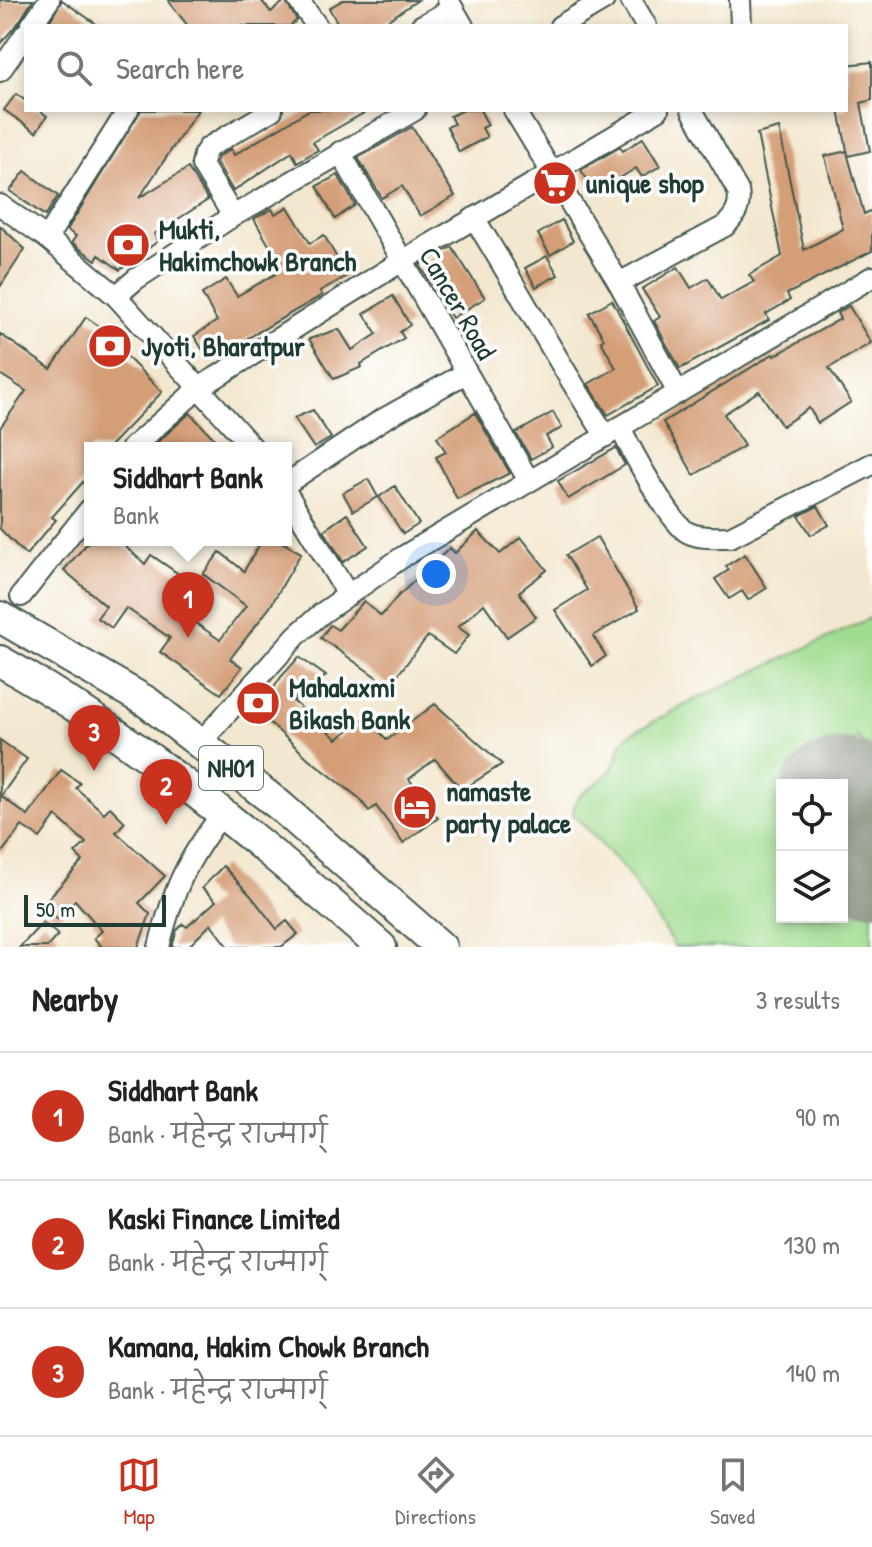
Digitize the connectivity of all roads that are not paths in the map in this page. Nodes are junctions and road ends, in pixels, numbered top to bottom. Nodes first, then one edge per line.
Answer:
1 (49, 0) edge
2 (298, 0) edge
3 (604, 0) edge
4 (631, 0) edge
5 (740, 0) edge
6 (455, 12) edge
7 (32, 24) edge
8 (316, 24) edge
9 (426, 24) edge
10 (563, 24) edge
11 (645, 24) edge
12 (741, 24) edge
13 (24, 36) edge
14 (0, 71) edge
15 (127, 112) edge
16 (269, 112) edge
17 (411, 112) edge
18 (515, 112) edge
19 (655, 112) edge
20 (693, 112) edge
21 (340, 152) junction
22 (552, 172) junction
23 (0, 205) edge
24 (233, 216) junction
25 (474, 218) junction
26 (47, 238) junction
27 (402, 261) junction
28 (872, 277) edge
29 (619, 283) junction
30 (116, 296) junction
31 (466, 373) junction
32 (199, 388) junction
33 (678, 393) junction
34 (613, 432) junction
35 (139, 442) edge
36 (248, 442) edge
37 (872, 464) edge
38 (292, 480) edge
39 (529, 481) junction
40 (292, 502) edge
41 (84, 516) edge
42 (348, 595) junction
43 (10, 607) edge
44 (0, 661) edge
45 (200, 743) junction
46 (222, 814) junction
47 (159, 947) edge
48 (381, 947) edge
49 (441, 947) edge

1 - 7 street
2 - 8 street
3 - 10 street
4 - 11 street
5 - 12 street
6 - 9 street
13 - 14 street
15 - 26 street
16 - 24 street
17 - 21 street
18 - 22 street
19 - 22 street
20 - 29 street
21 - 24 street
21 - 27 street, Cancer Road
22 - 25 street
22 - 29 street
23 - 26 street
24 - 30 street
25 - 27 street
25 - 34 street
26 - 30 street
27 - 31 street, Cancer Road
27 - 32 street
28 - 33 street
29 - 33 street
30 - 32 street
31 - 38 street
31 - 39 street, Cancer Road
32 - 35 street
32 - 36 street
33 - 34 street
34 - 37 street
34 - 39 street
39 - 42 street
40 - 42 street
41 - 43 street
42 - 45 street
43 - 45 highway, NH01
44 - 46 highway, NH01
45 - 49 highway, NH01
46 - 47 street
46 - 48 highway, NH01

